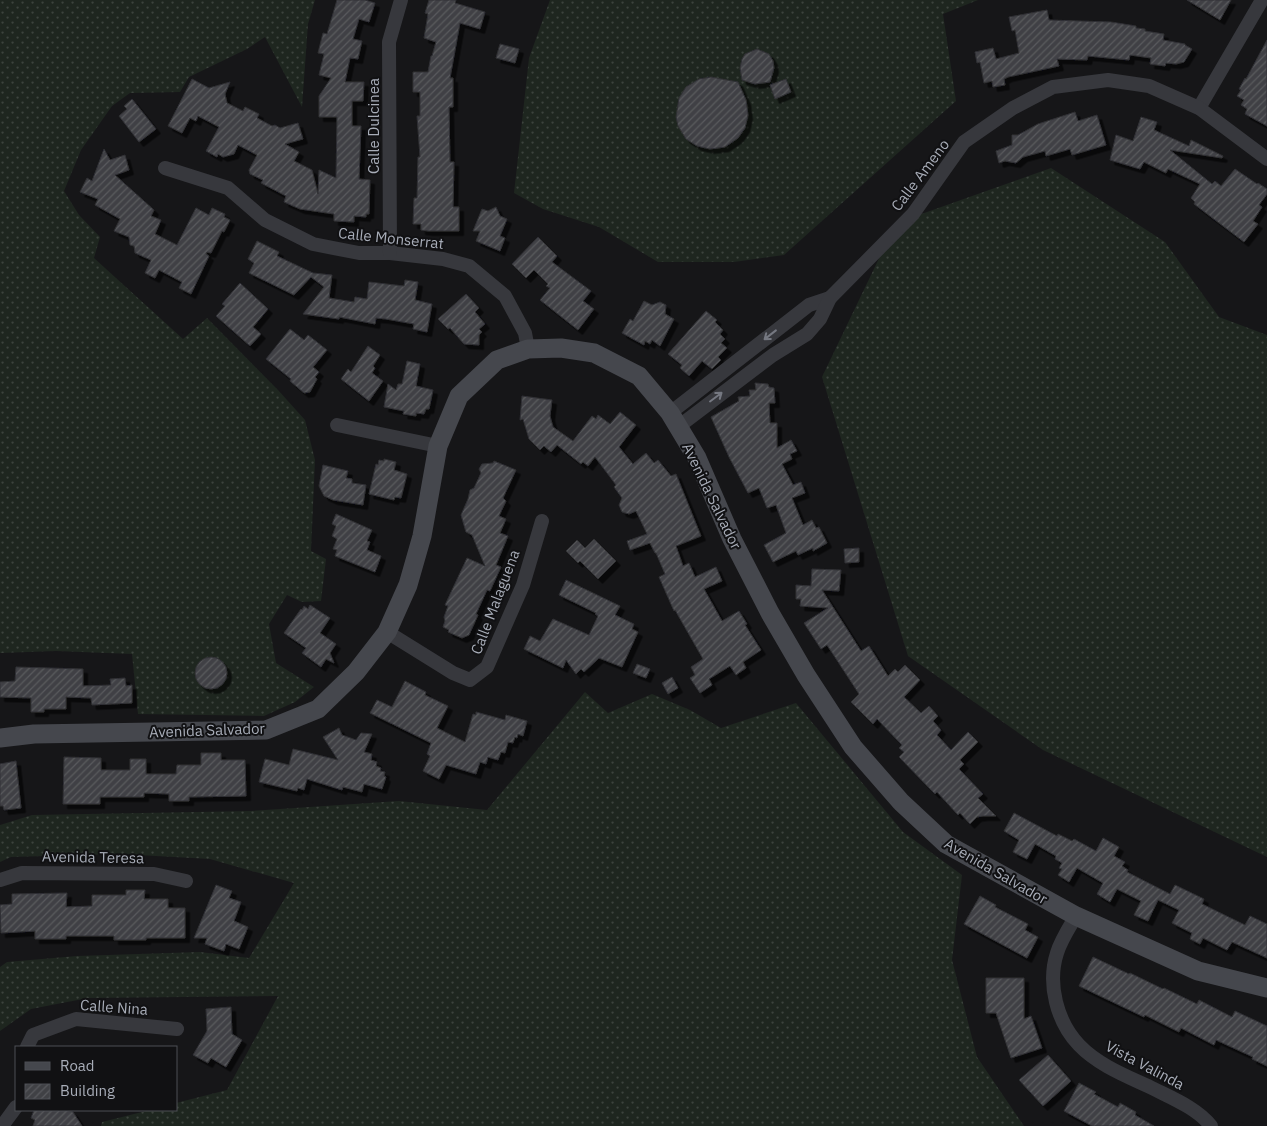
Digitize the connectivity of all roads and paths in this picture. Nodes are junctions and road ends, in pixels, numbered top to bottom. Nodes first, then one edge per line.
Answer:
1 (401, 0) edge
2 (1262, 0) edge
3 (1199, 108) junction
4 (1267, 159) edge
5 (165, 168) dead end
6 (390, 253) junction
7 (830, 298) junction
8 (528, 349) junction
9 (674, 420) junction
10 (337, 425) dead end
11 (438, 446) junction
12 (542, 522) dead end
13 (387, 632) junction
14 (0, 738) edge
15 (0, 880) edge
16 (186, 881) dead end
17 (1076, 916) junction
18 (1267, 988) edge
19 (177, 1029) dead end
20 (28, 1046) edge
21 (15, 1108) edge
22 (2, 1126) edge
23 (1211, 1126) edge

1 - 6 street, Calle Dulcinea
2 - 3 street
3 - 4 street, Calle Ameno
3 - 7 street, Calle Ameno
5 - 6 street, Calle Monserrat
6 - 8 street, Calle Monserrat
7 -> 9 street, Calle Ameno
9 -> 7 street, Calle Ameno
8 - 9 street, Avenida Salvador
8 - 11 street, Avenida Salvador
9 - 17 street, Avenida Salvador
10 - 11 street
11 - 13 street, Avenida Salvador
12 - 13 street, Calle Malaguena
13 - 14 street, Avenida Salvador
15 - 16 street, Avenida Teresa
17 - 18 street, Avenida Salvador
17 - 23 street, Vista Valinda
19 - 20 street, Calle Nina
21 - 22 street

